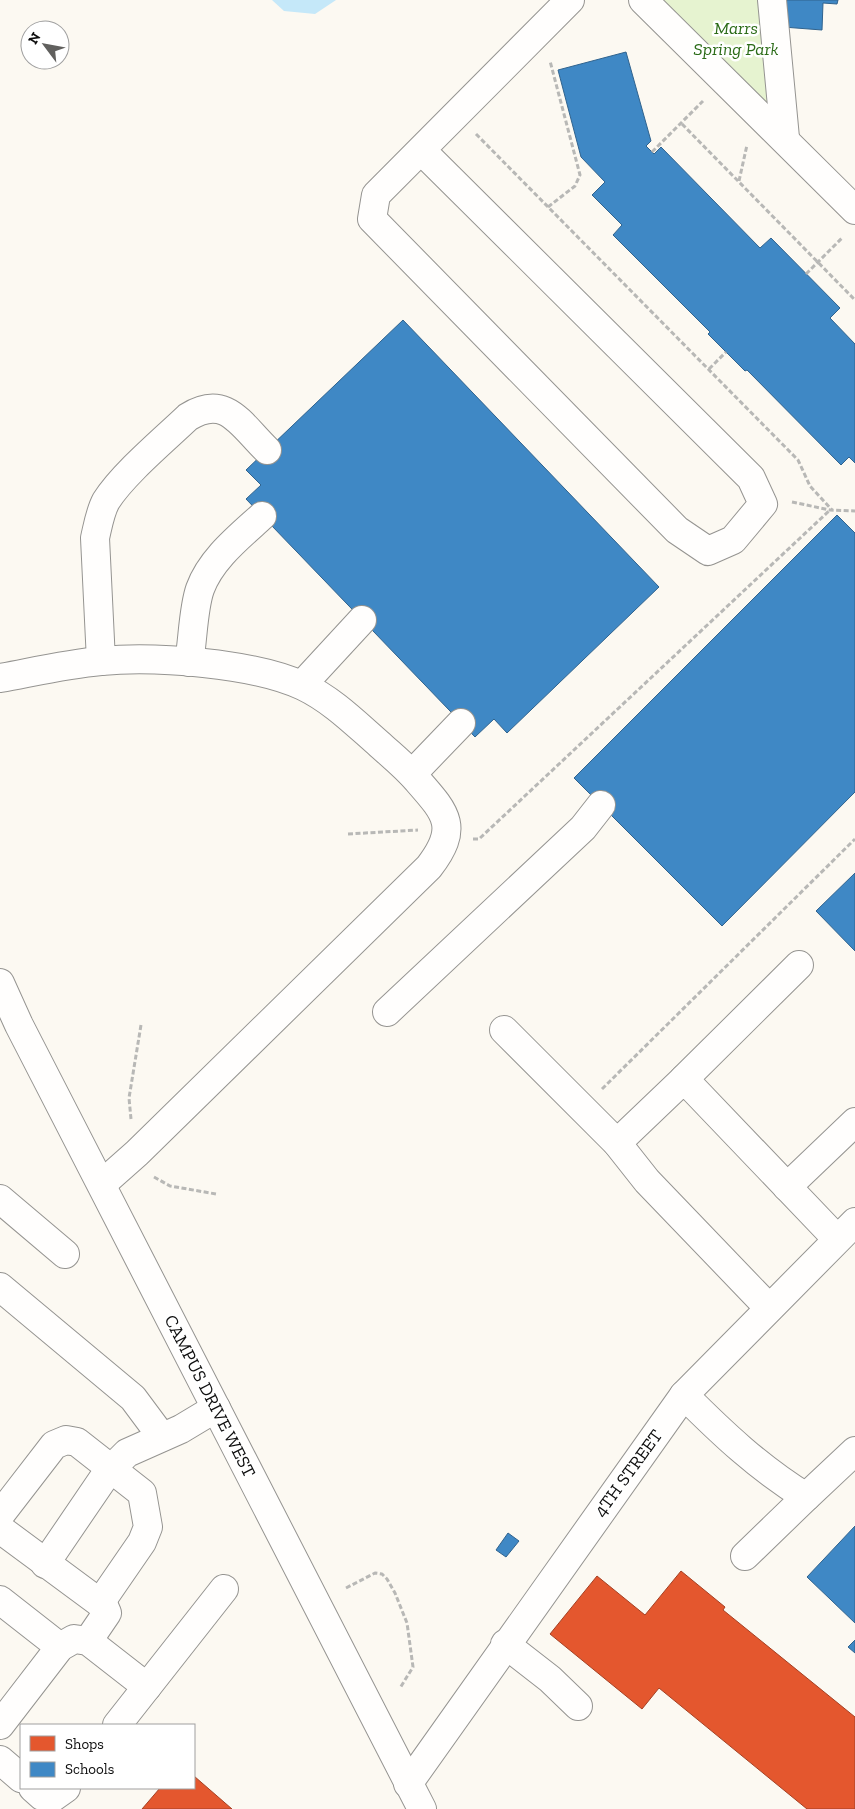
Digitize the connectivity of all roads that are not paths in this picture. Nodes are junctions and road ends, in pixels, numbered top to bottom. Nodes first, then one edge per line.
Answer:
1 (570, 0) edge
2 (644, 0) edge
3 (772, 0) edge
4 (785, 138) junction
5 (421, 150) junction
6 (855, 210) edge
7 (267, 450) dead end
8 (262, 516) dead end
9 (362, 620) dead end
10 (100, 661) junction
11 (189, 662) junction
12 (0, 678) edge
13 (302, 685) junction
14 (461, 723) dead end
15 (412, 774) junction
16 (601, 805) dead end
17 (799, 965) dead end
18 (0, 984) edge
19 (387, 1012) dead end
20 (504, 1030) dead end
21 (684, 1079) junction
22 (855, 1122) edge
23 (617, 1143) junction
24 (102, 1184) junction
25 (787, 1187) junction
26 (0, 1200) edge
27 (846, 1231) edge
28 (65, 1254) dead end
29 (0, 1287) edge
30 (769, 1308) junction
31 (684, 1395) junction
32 (216, 1408) junction
33 (162, 1437) junction
34 (855, 1451) edge
35 (112, 1468) junction
36 (806, 1496) junction
37 (0, 1515) edge
38 (0, 1529) edge
39 (745, 1556) dead end
40 (45, 1564) junction
41 (224, 1590) dead end
42 (0, 1600) edge
43 (100, 1603) junction
44 (88, 1641) junction
45 (505, 1644) junction
46 (60, 1647) junction
47 (148, 1687) junction
48 (578, 1706) dead end
49 (118, 1724) edge
50 (0, 1725) edge
51 (0, 1760) edge
52 (20, 1777) edge
53 (408, 1784) junction
54 (34, 1789) edge
55 (65, 1789) edge
56 (422, 1809) edge

1 - 5 street
2 - 4 street
3 - 4 street
4 - 6 street
5 - 5 street
7 - 10 street
8 - 11 street
9 - 13 street
10 - 11 street
10 - 12 street
11 - 13 street
13 - 15 street
14 - 15 street
15 - 24 street
16 - 19 street
17 - 21 street
18 - 24 street, CAMPUS DRIVE WEST
20 - 23 street
21 - 23 street
21 - 25 street
22 - 25 street
23 - 30 street
24 - 32 street, CAMPUS DRIVE WEST
25 - 27 street
26 - 28 street
27 - 30 street, 4TH STREET
29 - 33 street
30 - 31 street, 4TH STREET
31 - 36 street
31 - 45 street, 4TH STREET
32 - 33 street
32 - 53 street, CAMPUS DRIVE WEST
33 - 35 street
34 - 36 street
35 - 37 street
35 - 40 street
35 - 43 street
36 - 39 street
38 - 40 street
40 - 43 street
41 - 47 street
42 - 46 street
43 - 44 street
44 - 46 street
44 - 47 street
45 - 48 street
45 - 53 street, 4TH STREET
46 - 50 street
47 - 49 street
51 - 52 street
53 - 56 street, CAMPUS DRIVE WEST
54 - 55 street

